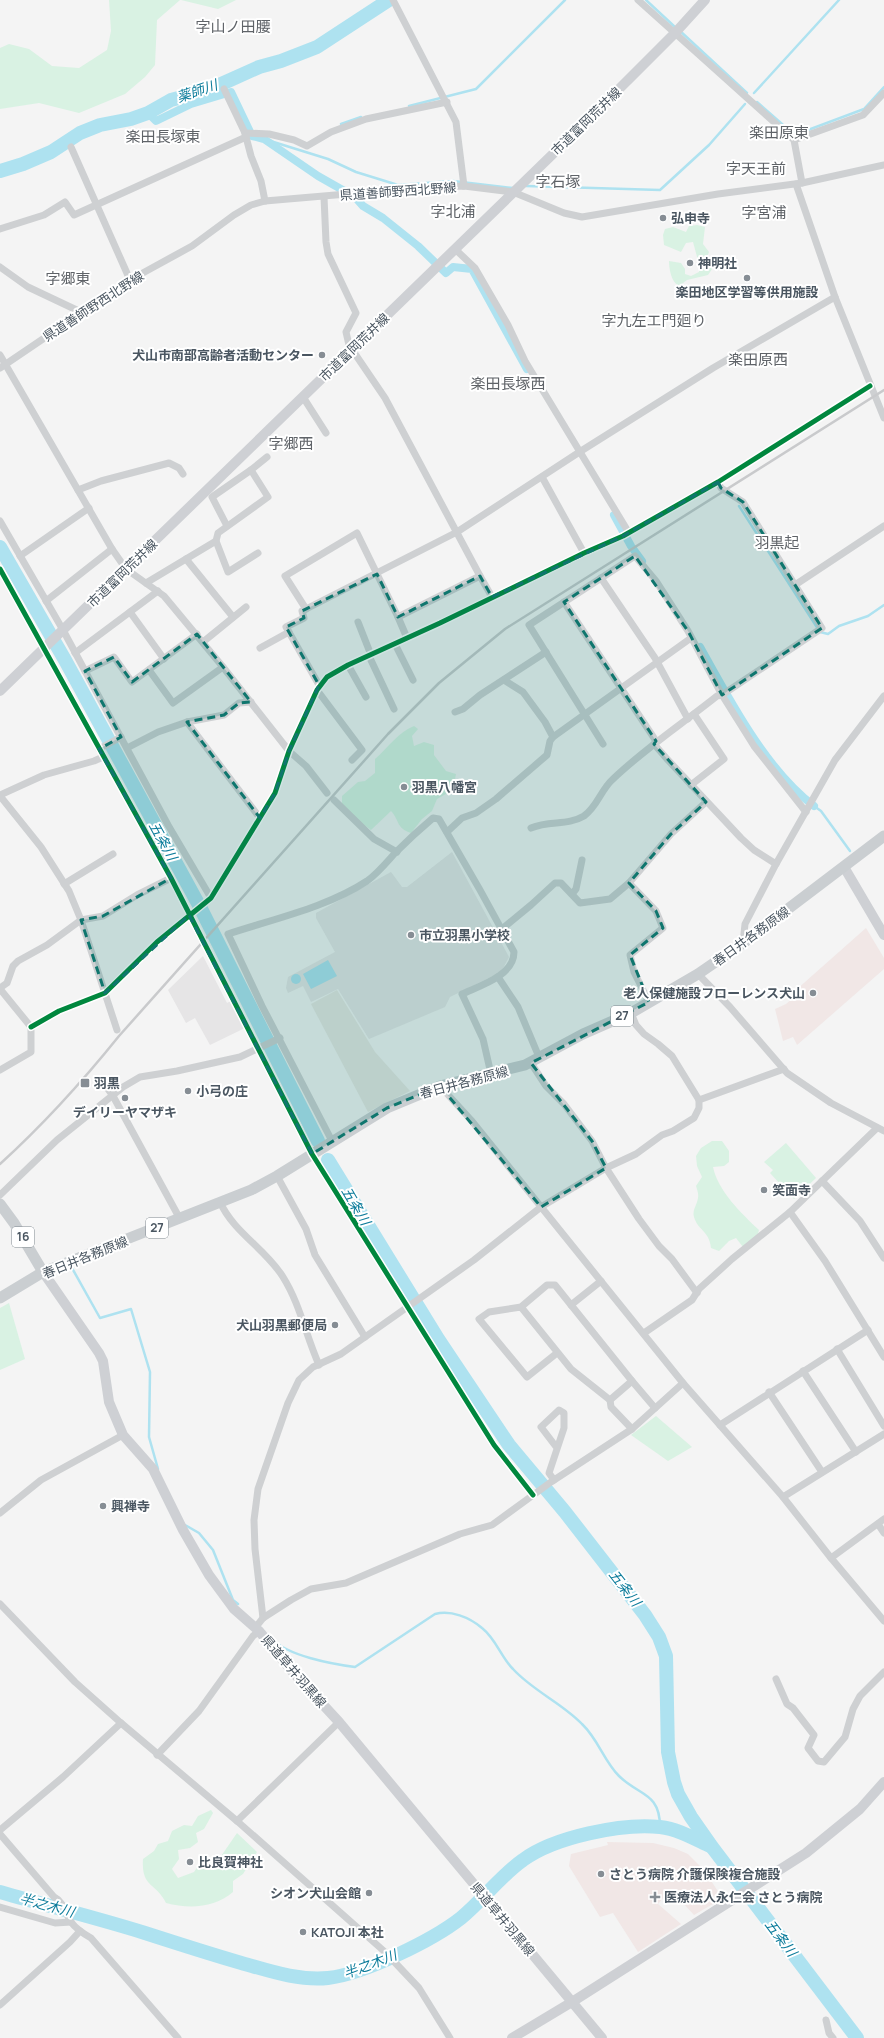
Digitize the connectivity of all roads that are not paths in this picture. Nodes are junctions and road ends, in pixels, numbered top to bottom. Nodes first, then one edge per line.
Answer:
1 (638, 0) edge
2 (705, 0) edge
3 (394, 1) edge
4 (678, 30) junction
5 (224, 89) dead end
6 (884, 93) edge
7 (445, 98) junction
8 (247, 134) junction
9 (794, 140) junction
10 (71, 147) dead end
11 (884, 165) edge
12 (799, 183) junction
13 (464, 186) junction
14 (514, 192) junction
15 (324, 197) junction
16 (265, 201) junction
17 (96, 206) junction
18 (0, 229) edge
19 (455, 249) junction
20 (0, 267) edge
21 (130, 280) junction
22 (835, 297) junction
23 (83, 313) junction
24 (352, 350) junction
25 (0, 355) edge
26 (7, 364) junction
27 (0, 368) edge
28 (870, 386) junction
29 (302, 397) junction
30 (884, 418) edge
31 (326, 432) dead end
32 (578, 453) junction
33 (267, 457) dead end
34 (251, 470) junction
35 (183, 474) dead end
36 (542, 477) junction
37 (718, 482) junction
38 (78, 490) junction
39 (209, 494) junction
40 (89, 508) junction
41 (0, 521) edge
42 (227, 526) junction
43 (884, 526) edge
44 (457, 532) junction
45 (626, 534) junction
46 (216, 541) junction
47 (112, 549) junction
48 (258, 553) dead end
49 (584, 553) junction
50 (20, 556) junction
51 (186, 559) junction
52 (0, 569) edge
53 (126, 569) junction
54 (377, 574) junction
55 (480, 576) junction
56 (601, 578) junction
57 (146, 583) junction
58 (795, 585) junction
59 (158, 591) junction
60 (492, 597) junction
61 (46, 601) junction
62 (564, 602) junction
63 (246, 607) dead end
64 (306, 609) junction
65 (130, 612) junction
66 (233, 617) junction
67 (398, 617) junction
68 (358, 622) dead end
69 (63, 630) junction
70 (289, 632) junction
71 (197, 634) junction
72 (407, 638) junction
73 (691, 638) junction
74 (203, 642) junction
75 (395, 644) junction
76 (260, 648) dead end
77 (44, 649) junction
78 (546, 652) junction
79 (75, 653) junction
80 (370, 655) junction
81 (164, 659) junction
82 (657, 663) junction
83 (348, 665) junction
84 (223, 666) junction
85 (149, 670) junction
86 (85, 671) junction
87 (413, 680) dead end
88 (504, 680) junction
89 (318, 688) junction
90 (620, 689) junction
91 (0, 691) edge
92 (722, 695) junction
93 (884, 696) edge
94 (366, 697) dead end
95 (251, 702) junction
96 (394, 709) dead end
97 (455, 712) dead end
98 (584, 714) junction
99 (691, 716) junction
100 (188, 722) junction
101 (121, 737) junction
102 (553, 738) junction
103 (655, 742) junction
104 (603, 744) dead end
105 (127, 748) junction
106 (99, 749) junction
107 (289, 752) junction
108 (103, 756) junction
109 (352, 760) dead end
110 (691, 785) junction
111 (327, 793) dead end
112 (0, 796) edge
113 (334, 800) dead end
114 (706, 802) junction
115 (806, 812) junction
116 (260, 818) junction
117 (531, 828) dead end
118 (447, 832) junction
119 (884, 836) edge
120 (397, 852) junction
121 (113, 854) dead end
122 (582, 860) dead end
123 (776, 864) junction
124 (844, 867) junction
125 (171, 878) junction
126 (629, 883) junction
127 (64, 884) junction
128 (572, 894) junction
129 (209, 900) junction
130 (190, 914) junction
131 (81, 920) junction
132 (502, 929) junction
133 (884, 935) edge
134 (743, 943) junction
135 (698, 974) junction
136 (498, 977) junction
137 (0, 989) edge
138 (105, 992) junction
139 (649, 1002) junction
140 (631, 1013) junction
141 (31, 1027) junction
142 (117, 1030) dead end
143 (280, 1038) junction
144 (259, 1049) junction
145 (535, 1060) junction
146 (784, 1069) junction
147 (0, 1070) edge
148 (491, 1074) junction
149 (105, 1085) dead end
150 (440, 1086) junction
151 (113, 1096) junction
152 (699, 1100) junction
153 (877, 1128) junction
154 (884, 1131) edge
155 (332, 1140) junction
156 (312, 1154) junction
157 (606, 1168) junction
158 (277, 1176) junction
159 (822, 1181) junction
160 (0, 1195) edge
161 (220, 1202) junction
162 (0, 1204) edge
163 (541, 1206) junction
164 (790, 1212) junction
165 (180, 1220) junction
166 (884, 1258) edge
167 (43, 1272) junction
168 (601, 1281) junction
169 (697, 1293) junction
170 (0, 1298) edge
171 (572, 1305) junction
172 (408, 1307) junction
173 (521, 1307) junction
174 (868, 1330) junction
175 (644, 1333) junction
176 (365, 1337) junction
177 (837, 1349) junction
178 (882, 1349) edge
179 (557, 1353) junction
180 (884, 1357) edge
181 (319, 1365) junction
182 (803, 1371) junction
183 (632, 1381) junction
184 (683, 1383) junction
185 (770, 1392) junction
186 (610, 1400) junction
187 (655, 1408) junction
188 (720, 1425) junction
189 (884, 1426) edge
190 (632, 1429) junction
191 (884, 1434) edge
192 (123, 1435) junction
193 (557, 1448) junction
194 (856, 1452) junction
195 (822, 1472) junction
196 (552, 1481) junction
197 (535, 1493) junction
198 (783, 1497) junction
199 (0, 1513) edge
200 (884, 1519) edge
201 (878, 1524) junction
202 (884, 1533) edge
203 (831, 1558) junction
204 (0, 1604) edge
205 (263, 1618) junction
206 (884, 1621) edge
207 (257, 1629) junction
208 (884, 1672) edge
209 (776, 1679) dead end
210 (339, 1722) junction
211 (121, 1723) junction
212 (157, 1754) junction
213 (884, 1782) edge
214 (237, 1821) junction
215 (0, 1830) edge
216 (0, 1834) edge
217 (0, 1907) edge
218 (71, 1922) junction
219 (80, 1931) junction
220 (572, 2002) junction
221 (0, 2005) edge
222 (826, 2020) dead end
223 (178, 2038) edge
224 (450, 2038) edge
225 (512, 2038) edge
226 (602, 2038) edge
227 (833, 2038) edge

1 - 4 street
2 - 4 street, 市道富岡荒井線
3 - 7 street
4 - 9 street
4 - 14 street, 市道富岡荒井線
5 - 8 street
6 - 9 street
7 - 8 street
7 - 13 street
8 - 16 street
8 - 17 street
9 - 12 street
10 - 17 street
11 - 12 street, 県道善師野西北野線
12 - 14 street, 県道善師野西北野線
12 - 22 street
13 - 14 street, 県道善師野西北野線
13 - 15 street, 県道善師野西北野線
14 - 19 street, 市道富岡荒井線
15 - 16 street, 県道善師野西北野線
15 - 24 street
16 - 21 street, 県道善師野西北野線
17 - 18 street
17 - 21 street
19 - 24 street, 市道富岡荒井線
19 - 32 street
20 - 23 street
21 - 23 street, 県道善師野西北野線
22 - 28 street
22 - 32 street
23 - 26 street, 県道善師野西北野線
24 - 29 street, 市道富岡荒井線
24 - 44 street
25 - 26 street
26 - 27 street, 県道善師野西北野線
26 - 38 street
28 - 30 street
28 - 37 street
29 - 31 street
29 - 39 street, 市道富岡荒井線
32 - 36 street
32 - 45 street
33 - 34 street
34 - 39 street
34 - 42 street
35 - 38 street
36 - 44 street
36 - 49 street
37 - 45 street
37 - 58 street
38 - 40 street
39 - 42 street
39 - 53 street, 市道富岡荒井線
40 - 47 street
40 - 50 street
41 - 50 street
42 - 46 street
43 - 58 street
44 - 54 street
44 - 55 street
45 - 49 street
46 - 48 street
46 - 51 street
47 - 53 street
47 - 61 street
49 - 60 street
50 - 61 street
51 - 57 street
51 - 66 street
52 - 77 street
53 - 57 street
53 - 69 street, 市道富岡荒井線
54 - 64 street
54 - 64 street
54 - 67 street
55 - 60 street
55 - 67 street
56 - 62 street
56 - 73 street
56 - 82 street
57 - 59 street
58 - 92 street
59 - 65 street
59 - 71 street
60 - 72 street
61 - 69 street
62 - 78 street
62 - 90 street
63 - 66 street
64 - 70 street
65 - 79 street
65 - 81 street
66 - 74 street
67 - 72 street
68 - 80 street
69 - 77 street, 市道富岡荒井線
69 - 79 street
70 - 76 street
70 - 89 street
71 - 74 street
71 - 81 street
72 - 75 street
73 - 82 street
73 - 92 street
74 - 84 street
75 - 80 street
75 - 87 street
77 - 91 street, 市道富岡荒井線
77 - 106 street
78 - 88 street
78 - 98 street
79 - 86 street
80 - 83 street
80 - 96 street
81 - 85 street
82 - 90 street
82 - 99 street
83 - 89 street
83 - 94 street
84 - 85 street
84 - 95 street
85 - 86 street
86 - 101 street
88 - 97 street
88 - 102 street
89 - 107 street
89 - 109 street
90 - 98 street
90 - 103 street
92 - 99 street
92 - 115 street
93 - 115 street
95 - 100 street
95 - 107 street
98 - 102 street
98 - 104 street
99 - 103 street
99 - 110 street
100 - 105 street
100 - 116 street
101 - 105 street
101 - 106 street
102 - 118 street
103 - 110 street
103 - 117 street
105 - 129 street
106 - 108 street
107 - 111 street
107 - 116 street
108 - 112 street
108 - 125 street
110 - 114 street
112 - 127 street
113 - 120 street
114 - 123 street
114 - 126 street
115 - 123 street
116 - 129 street
118 - 120 street
118 - 132 street
119 - 124 main road, 春日井各務原線 / 27
120 - 143 street
121 - 127 street
122 - 128 street
123 - 134 street
124 - 133 street
124 - 134 main road, 春日井各務原線 / 27
125 - 130 street
125 - 131 street
126 - 128 street
126 - 139 street
127 - 131 street
128 - 132 street
129 - 130 street
130 - 138 street
130 - 144 street
131 - 137 street
131 - 138 street
132 - 136 street
134 - 135 main road, 春日井各務原線 / 27
135 - 139 main road, 春日井各務原線 / 27
135 - 146 street
136 - 145 street
136 - 148 street
137 - 141 street
138 - 141 street
138 - 142 street
139 - 140 main road, 春日井各務原線 / 27
140 - 145 main road, 春日井各務原線 / 27
140 - 152 street
141 - 147 street
143 - 144 street
143 - 155 street
144 - 151 street
144 - 156 street
145 - 148 main road, 春日井各務原線 / 27
145 - 157 street
146 - 152 street
146 - 153 street
148 - 150 main road, 春日井各務原線 / 27
149 - 151 street
150 - 155 main road, 春日井各務原線 / 27
150 - 163 street
151 - 160 street
151 - 165 street
152 - 157 street
153 - 154 street
153 - 159 street
155 - 156 main road, 春日井各務原線 / 27
156 - 158 main road, 春日井各務原線 / 27
156 - 172 street
157 - 163 street
157 - 169 street
158 - 161 main road, 春日井各務原線 / 27
158 - 176 street
159 - 164 street
159 - 166 street
161 - 165 main road, 春日井各務原線 / 27
161 - 181 street
162 - 167 main road, 16
163 - 168 street
163 - 172 street
164 - 169 street
164 - 174 street
165 - 167 main road, 春日井各務原線 / 27
167 - 170 main road, 春日井各務原線 / 27
167 - 192 street, 県道草井羽黒線
168 - 171 street
168 - 175 street
169 - 175 street
171 - 173 street
171 - 183 street
172 - 176 street
172 - 197 street
173 - 179 street
173 - 179 street
174 - 177 street
174 - 178 street
175 - 184 street
176 - 181 street
177 - 182 street
177 - 189 street
178 - 180 street
179 - 186 street
181 - 205 street
182 - 185 street
182 - 194 street
183 - 186 street
183 - 187 street
184 - 187 street
184 - 188 street
185 - 188 street
185 - 195 street
186 - 190 street
187 - 190 street
188 - 198 street
190 - 196 street
191 - 194 street
192 - 199 street
192 - 207 street, 県道草井羽黒線
193 - 193 street
193 - 196 street
194 - 195 street
195 - 198 street
196 - 197 street
197 - 205 street
198 - 203 street
200 - 201 street
201 - 202 street
201 - 203 street
203 - 206 street
204 - 211 street
205 - 207 street
207 - 210 street, 県道草井羽黒線
207 - 212 street
208 - 209 street
210 - 214 street
210 - 220 street, 県道草井羽黒線
211 - 212 street
211 - 215 street
212 - 214 street
213 - 220 street
214 - 224 street
216 - 218 street
217 - 218 street
218 - 219 street
219 - 221 street
219 - 223 street
220 - 225 street
220 - 226 street, 県道草井羽黒線
222 - 227 street

